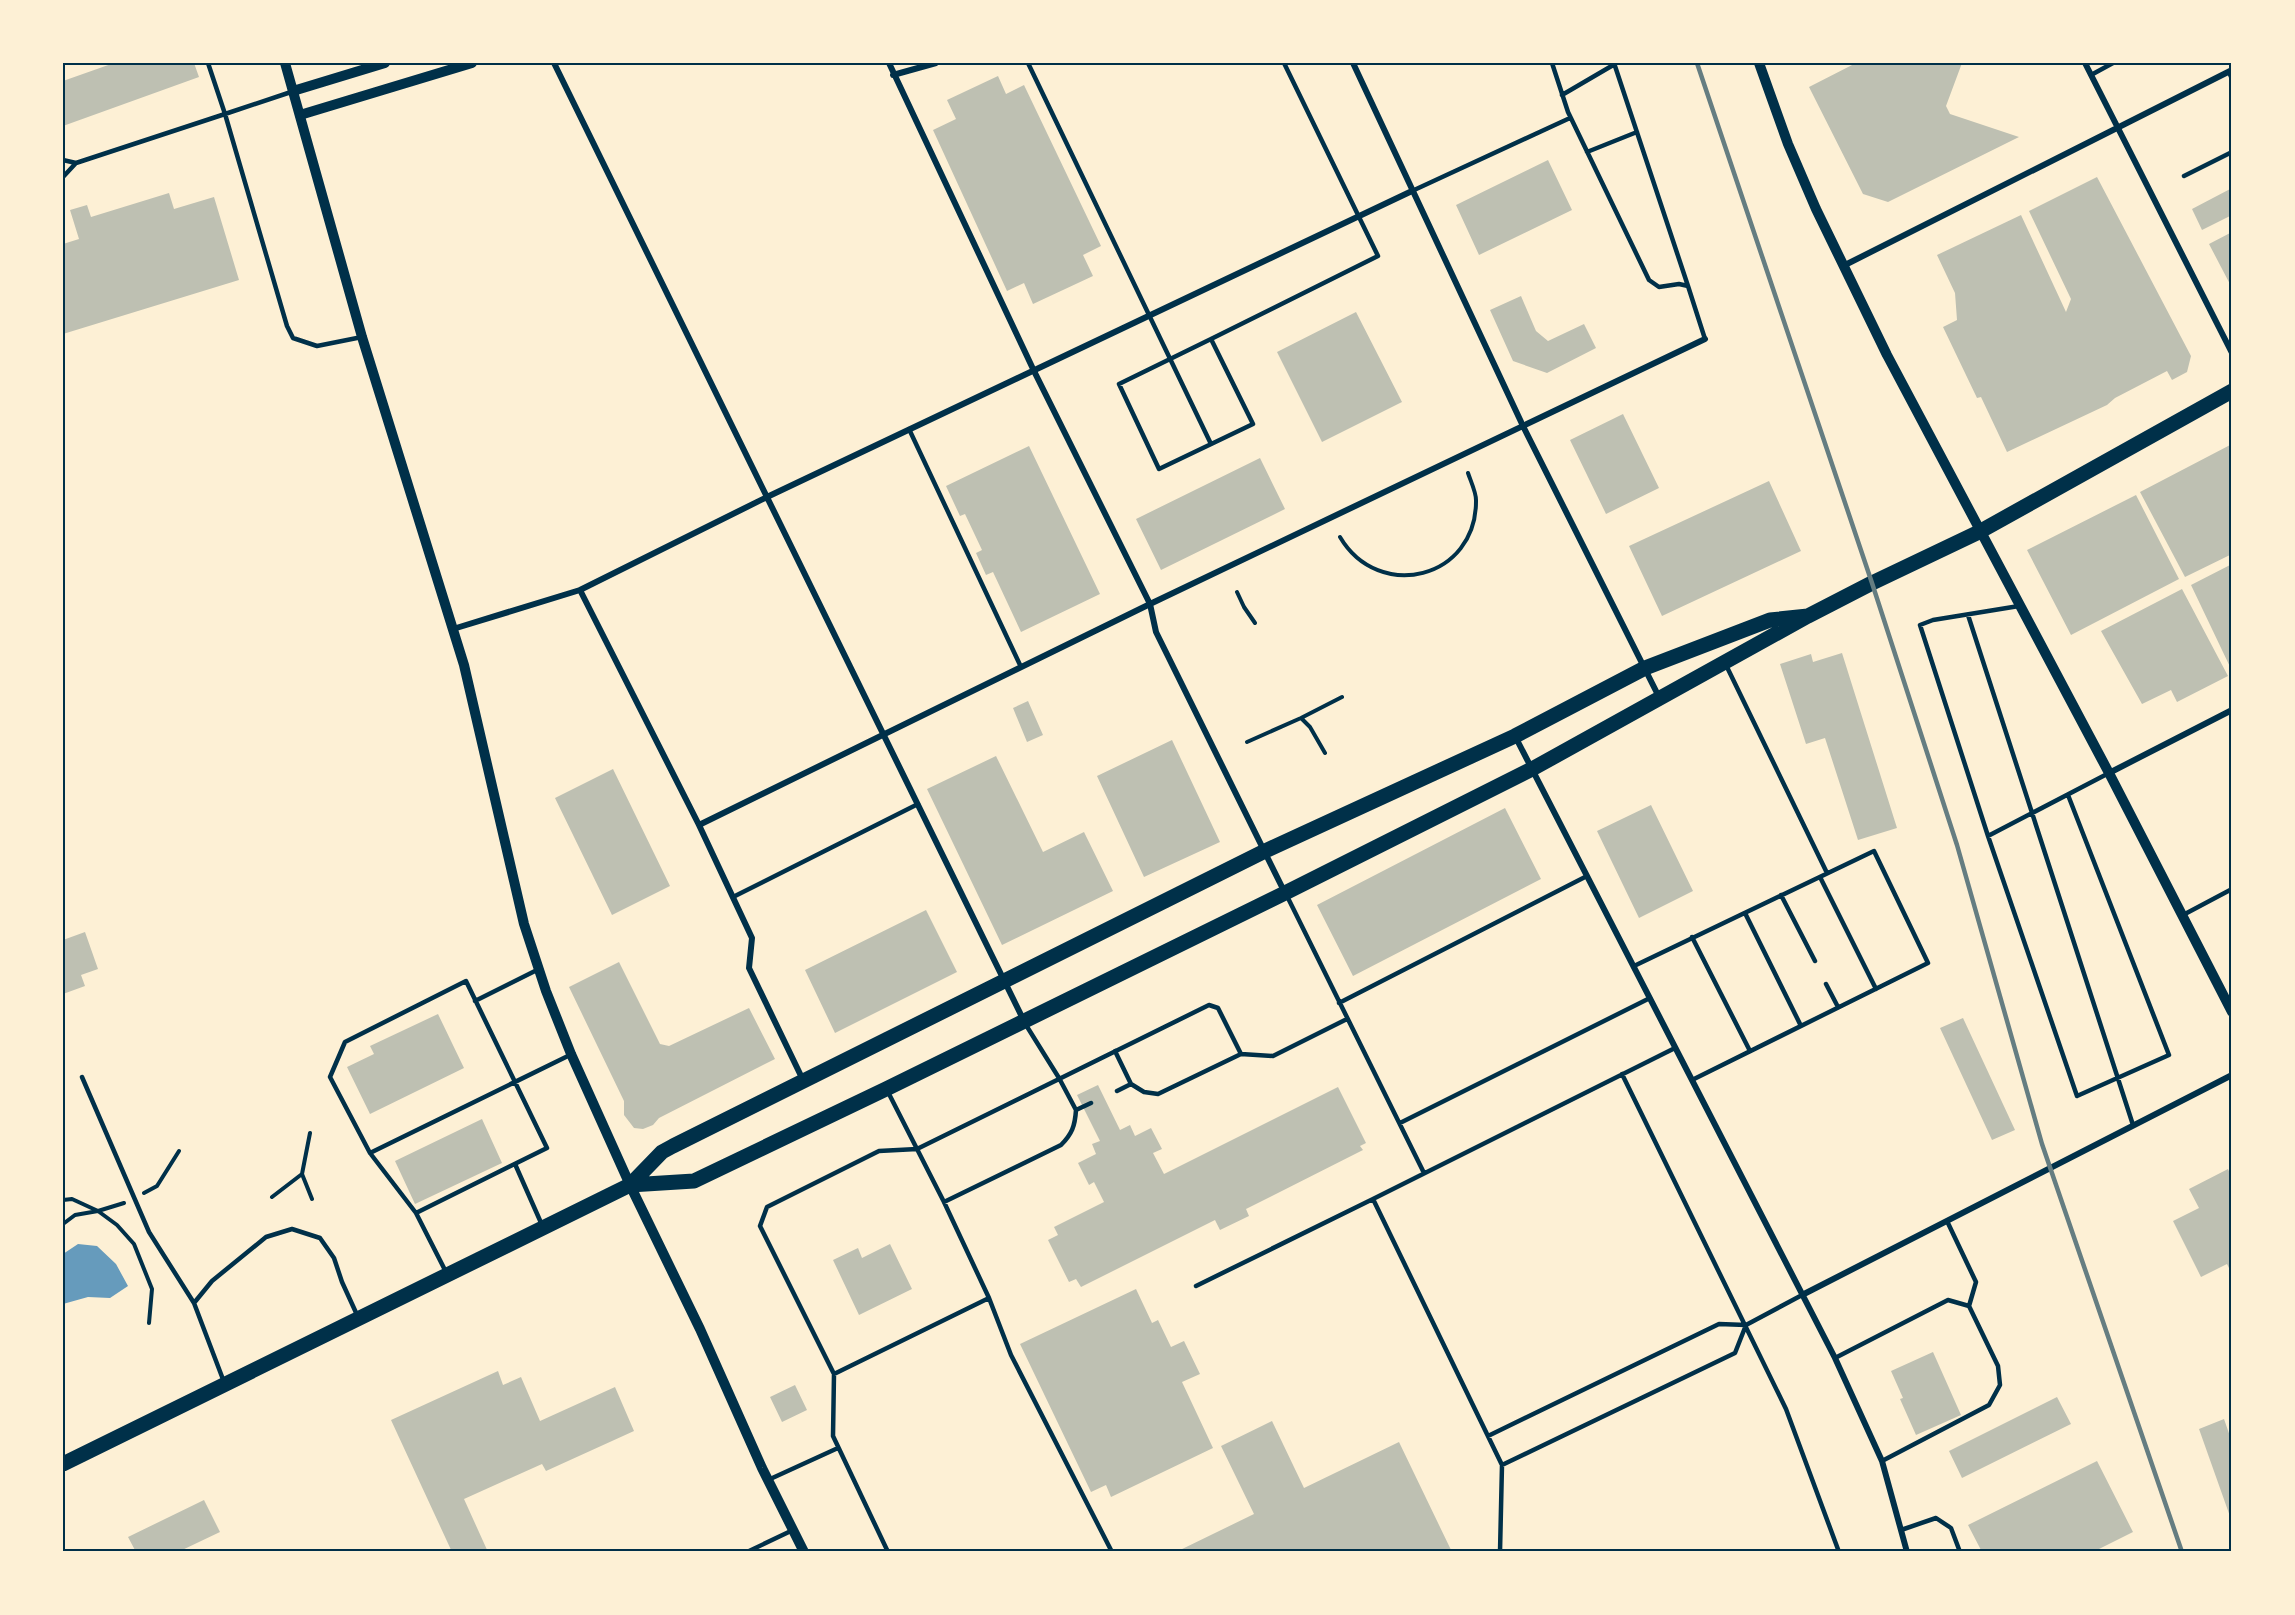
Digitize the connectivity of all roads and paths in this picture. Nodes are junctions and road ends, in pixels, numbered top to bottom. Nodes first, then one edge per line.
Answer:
1 (208, 63) edge
2 (285, 63) edge
3 (385, 63) edge
4 (472, 63) edge
5 (554, 63) edge
6 (889, 63) edge
7 (936, 63) edge
8 (1028, 63) edge
9 (1284, 63) edge
10 (1353, 63) edge
11 (1552, 63) edge
12 (1759, 63) edge
13 (2085, 63) edge
14 (2113, 63) edge
15 (1615, 64) edge
16 (2231, 74) edge
17 (893, 75) junction
18 (2091, 75) junction
19 (293, 91) junction
20 (1562, 95) junction
21 (225, 114) junction
22 (300, 114) junction
23 (1570, 118) junction
24 (2117, 128) junction
25 (1637, 132) junction
26 (1587, 152) junction
27 (2232, 152) edge
28 (63, 160) edge
29 (76, 163) junction
30 (2184, 176) dead end
31 (63, 177) edge
32 (1412, 191) junction
33 (1360, 216) junction
34 (1843, 266) junction
35 (1688, 286) junction
36 (1150, 316) junction
37 (363, 337) junction
38 (1211, 339) junction
39 (1704, 339) joint
40 (2232, 352) edge
41 (1171, 358) junction
42 (1034, 371) junction
43 (2232, 391) edge
44 (1523, 426) junction
45 (909, 429) junction
46 (1211, 444) junction
47 (1468, 473) dead end
48 (768, 497) junction
49 (1979, 532) junction
50 (1340, 537) dead end
51 (580, 590) junction
52 (1237, 592) dead end
53 (1150, 604) junction
54 (2019, 606) junction
55 (1968, 615) junction
56 (1808, 616) junction
57 (1255, 623) dead end
58 (453, 629) junction
59 (1725, 662) junction
60 (1021, 667) junction
61 (1645, 668) junction
62 (1342, 697) dead end
63 (1659, 699) junction
64 (2232, 710) edge
65 (1301, 718) junction
66 (884, 735) junction
67 (1515, 735) junction
68 (1247, 742) dead end
69 (1325, 753) dead end
70 (1532, 769) junction
71 (2109, 773) junction
72 (2068, 795) junction
73 (918, 804) junction
74 (2032, 814) junction
75 (699, 825) junction
76 (1988, 836) junction
77 (1265, 851) junction
78 (1827, 873) junction
79 (1587, 876) junction
80 (1820, 877) junction
81 (2232, 889) edge
82 (1285, 893) junction
83 (1781, 895) junction
84 (733, 897) junction
85 (1745, 913) junction
86 (2183, 915) junction
87 (1692, 937) junction
88 (1815, 961) dead end
89 (1634, 966) junction
90 (539, 970) junction
91 (1005, 982) junction
92 (1826, 984) dead end
93 (1876, 989) junction
94 (1650, 998) junction
95 (475, 1001) junction
96 (1339, 1003) junction
97 (1838, 1007) junction
98 (2232, 1012) edge
99 (1347, 1019) junction
100 (1024, 1021) junction
101 (1801, 1026) junction
102 (1675, 1048) junction
103 (1115, 1051) junction
104 (1750, 1051) junction
105 (571, 1054) junction
106 (1241, 1054) junction
107 (1622, 1074) junction
108 (2232, 1075) edge
109 (82, 1077) dead end
110 (1059, 1078) junction
111 (2118, 1078) junction
112 (1692, 1080) junction
113 (804, 1081) junction
114 (515, 1083) junction
115 (1131, 1084) junction
116 (886, 1089) junction
117 (1117, 1091) dead end
118 (1091, 1103) dead end
119 (1076, 1110) junction
120 (1400, 1123) junction
121 (2133, 1125) junction
122 (310, 1133) dead end
123 (917, 1149) junction
124 (370, 1153) junction
125 (515, 1164) junction
126 (1424, 1173) junction
127 (302, 1174) junction
128 (630, 1185) junction
129 (272, 1197) dead end
130 (312, 1198) dead end
131 (1372, 1199) junction
132 (63, 1200) edge
133 (944, 1202) junction
134 (416, 1213) junction
135 (1947, 1221) junction
136 (543, 1228) junction
137 (447, 1275) junction
138 (1196, 1286) dead end
139 (1804, 1294) junction
140 (989, 1298) junction
141 (194, 1303) junction
142 (1968, 1306) junction
143 (359, 1318) junction
144 (149, 1323) dead end
145 (1746, 1325) junction
146 (1835, 1358) junction
147 (834, 1374) junction
148 (225, 1384) junction
149 (1488, 1436) junction
150 (838, 1448) junction
151 (1882, 1461) junction
152 (63, 1464) edge
153 (1502, 1465) junction
154 (768, 1480) junction
155 (793, 1530) junction
156 (1901, 1530) junction
157 (747, 1552) edge
158 (804, 1552) edge
159 (888, 1552) edge
160 (1112, 1552) edge
161 (1500, 1552) edge
162 (1839, 1552) edge
163 (1907, 1552) edge
164 (1960, 1552) edge

1 - 21 lane
2 - 19 street
3 - 19 street
4 - 22 street
5 - 48 street
6 - 17 street
7 - 17 street
8 - 36 lane
9 - 33 lane
10 - 32 street
11 - 20 lane
12 - 34 street
13 - 18 street
14 - 18 lane
15 - 20 lane
15 - 25 lane
16 - 24 street
17 - 42 street
18 - 24 street
19 - 21 lane
19 - 22 street
20 - 23 lane
21 - 29 lane
21 - 37 lane
22 - 37 street
23 - 26 lane
23 - 32 lane
24 - 34 street
24 - 40 street
25 - 26 lane
25 - 35 lane
26 - 35 lane
27 - 30 lane
28 - 29 lane
29 - 31 lane
32 - 33 street
32 - 44 street
33 - 36 street
33 - 38 lane
34 - 49 street
35 - 39 lane
36 - 41 lane
36 - 42 street
37 - 58 street
38 - 41 lane
38 - 46 lane
39 - 44 street
41 - 46 lane
41 - 46 lane
42 - 45 street
42 - 53 street
43 - 49 main road
44 - 53 street
44 - 61 street
45 - 48 street
45 - 60 lane
47 - 50 path
48 - 51 street
48 - 66 street
49 - 54 street
49 - 56 main road
51 - 58 street
51 - 75 street
52 - 57 path
53 - 60 street
53 - 77 street
54 - 55 lane
54 - 71 street
55 - 74 lane
55 - 76 lane
56 - 59 main road
56 - 61 main road
58 - 90 street
59 - 63 main road
59 - 78 lane
60 - 66 street
61 - 63 street
61 - 67 main road
62 - 65 path
63 - 70 main road
64 - 71 street
65 - 68 path
65 - 69 path
66 - 73 street
66 - 75 street
67 - 70 street
67 - 77 main road
70 - 79 street
70 - 82 main road
71 - 72 lane
71 - 86 street
72 - 74 lane
72 - 111 lane
73 - 84 lane
73 - 91 street
74 - 76 lane
74 - 111 lane
75 - 84 street
76 - 111 lane
77 - 82 street
77 - 91 main road
78 - 80 lane
78 - 93 lane
79 - 89 street
79 - 96 lane
80 - 83 lane
80 - 93 lane
81 - 86 lane
82 - 96 lane
82 - 100 main road
83 - 85 lane
83 - 88 lane
84 - 113 street
85 - 87 lane
85 - 101 lane
86 - 98 street
87 - 89 lane
87 - 104 lane
89 - 94 street
90 - 95 lane
90 - 105 street
91 - 100 street
91 - 113 main road
92 - 97 lane
93 - 97 lane
94 - 102 street
94 - 120 lane
95 - 114 lane
95 - 124 lane
96 - 99 lane
97 - 101 lane
99 - 106 lane
99 - 120 lane
100 - 110 lane
100 - 116 main road
101 - 104 lane
102 - 107 lane
102 - 112 street
103 - 106 lane
103 - 110 lane
103 - 115 lane
104 - 112 lane
105 - 114 lane
105 - 128 street
106 - 115 lane
107 - 126 lane
107 - 145 lane
108 - 121 street
109 - 141 lane
110 - 119 lane
110 - 123 lane
111 - 121 lane
112 - 139 street
113 - 128 main road
114 - 124 lane
114 - 125 lane
115 - 117 lane
116 - 123 lane
116 - 128 main road
118 - 119 lane
119 - 133 lane
120 - 126 lane
121 - 135 street
122 - 127 path
123 - 133 lane
123 - 147 lane
124 - 134 lane
125 - 134 lane
125 - 136 lane
126 - 131 lane
127 - 129 path
127 - 130 path
128 - 136 main road
128 - 154 street
131 - 138 lane
131 - 149 lane
132 - 144 path
133 - 140 lane
134 - 137 lane
135 - 139 street
135 - 142 lane
136 - 137 main road
137 - 143 main road
139 - 145 lane
139 - 146 street
140 - 147 lane
140 - 160 lane
141 - 143 lane
141 - 148 lane
142 - 146 lane
142 - 151 lane
143 - 148 main road
145 - 149 lane
145 - 153 lane
145 - 162 lane
146 - 151 street
147 - 150 lane
148 - 152 main road
149 - 153 lane
150 - 154 lane
150 - 159 lane
151 - 156 street
153 - 161 lane
154 - 155 street
155 - 157 lane
155 - 158 street
156 - 163 street
156 - 164 lane

